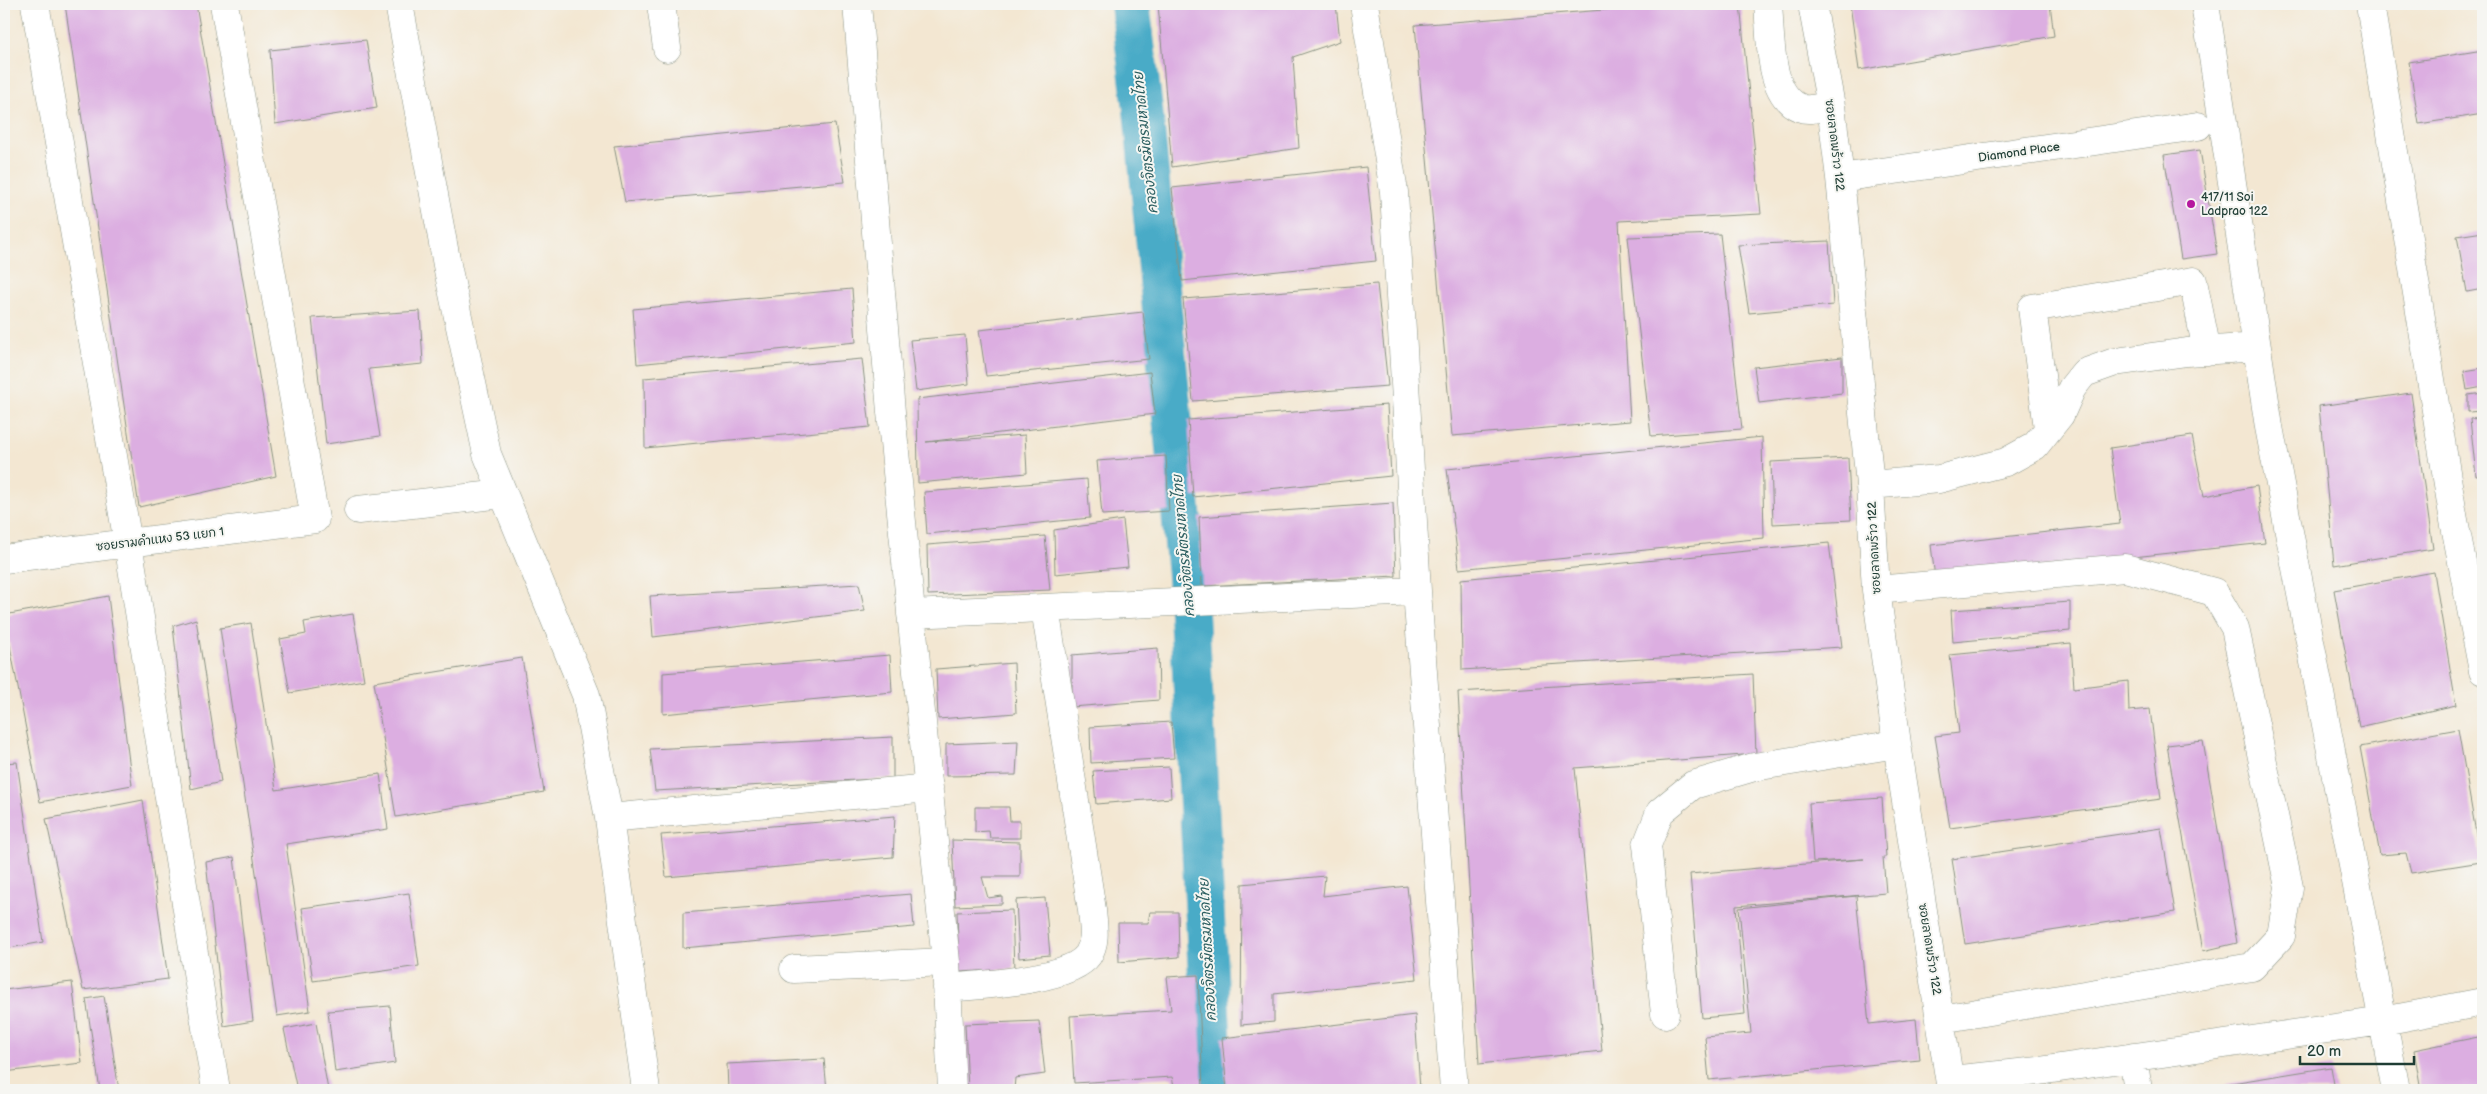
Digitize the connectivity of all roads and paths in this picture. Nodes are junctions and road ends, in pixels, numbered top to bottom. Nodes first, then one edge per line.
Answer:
1 (36, 4) edge
2 (224, 4) edge
3 (399, 4) edge
4 (661, 4) edge
5 (857, 4) edge
6 (1364, 4) edge
7 (1768, 4) edge
8 (1812, 4) edge
9 (2205, 4) edge
10 (2370, 4) edge
11 (667, 48) dead end
12 (1831, 106) junction
13 (2198, 126) dead end
14 (1840, 178) junction
15 (2256, 347) junction
16 (2207, 350) junction
17 (2048, 428) junction
18 (1870, 485) junction
19 (503, 494) junction
20 (358, 510) dead end
21 (128, 543) junction
22 (4, 559) edge
23 (1876, 590) junction
24 (1417, 591) junction
25 (1045, 608) junction
26 (912, 614) junction
27 (2483, 672) edge
28 (1897, 744) junction
29 (929, 788) junction
30 (609, 818) junction
31 (794, 969) dead end
32 (946, 975) junction
33 (2483, 1002) edge
34 (1665, 1014) dead end
35 (1941, 1019) junction
36 (2383, 1021) junction
37 (2132, 1057) junction
38 (2040, 1081) edge
39 (1950, 1085) edge
40 (216, 1090) edge
41 (646, 1090) edge
42 (952, 1090) edge
43 (1454, 1090) edge
44 (2138, 1090) edge
45 (2396, 1090) edge

1 - 21 street
2 - 21 street, ซอยรามคำแหง 53 แยก 1
3 - 19 street
4 - 11 street
5 - 26 street
6 - 24 street
7 - 12 street
8 - 12 street, ซอยลาดพร้าว 122
9 - 15 street
10 - 27 street
12 - 14 street, ซอยลาดพร้าว 122
13 - 14 street, Diamond Place
14 - 18 street, ซอยลาดพร้าว 122
15 - 16 street
15 - 36 street
16 - 17 street
16 - 17 street
17 - 18 street
18 - 23 street, ซอยลาดพร้าว 122
19 - 20 street
19 - 30 street
21 - 22 street, ซอยรามคำแหง 53 แยก 1
21 - 40 street
23 - 28 street, ซอยลาดพร้าว 122
23 - 35 street
24 - 25 street
24 - 43 street
25 - 26 street
25 - 32 street
26 - 29 street
28 - 34 street
28 - 35 street, ซอยลาดพร้าว 122
29 - 30 street
29 - 32 street
30 - 41 street
31 - 32 street
32 - 42 street
33 - 36 street
35 - 39 street, ซอยลาดพร้าว 122
36 - 37 street
36 - 45 street
37 - 38 street
37 - 44 street
38 - 39 street

